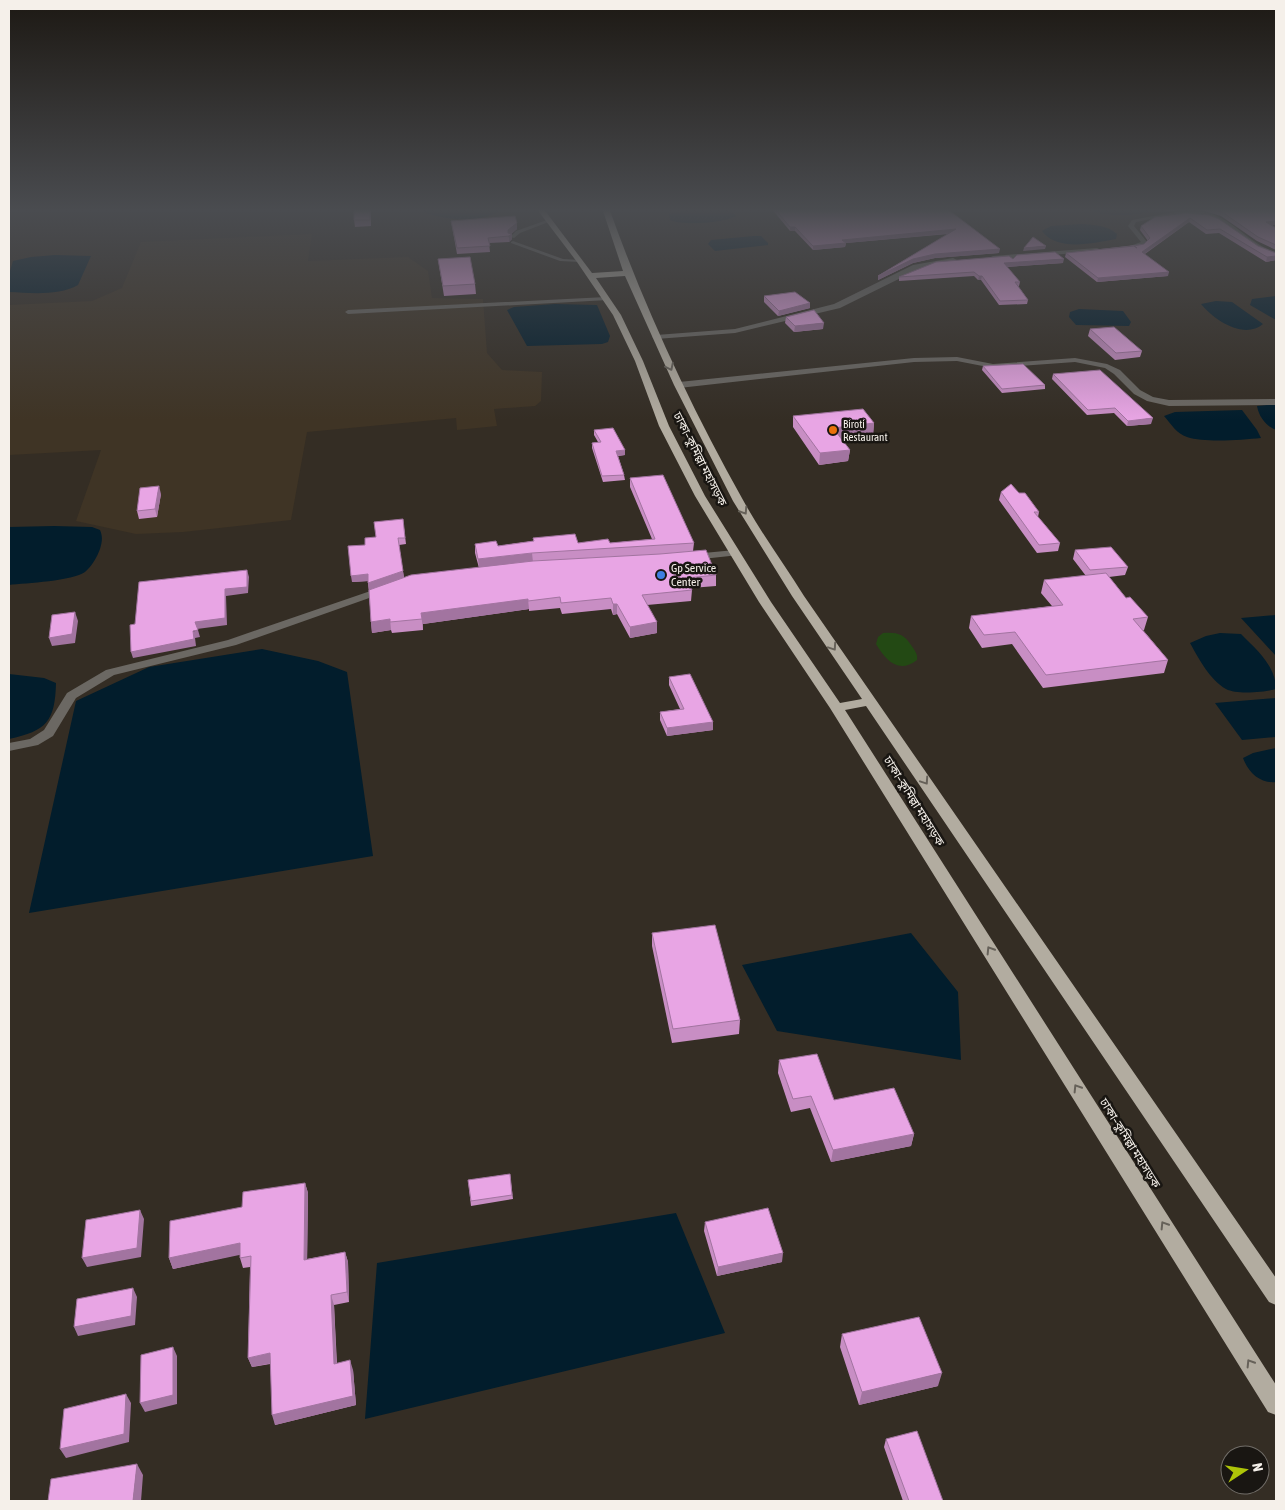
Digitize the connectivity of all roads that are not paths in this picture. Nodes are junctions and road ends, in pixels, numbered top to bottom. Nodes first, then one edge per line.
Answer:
1 (592, 278) edge
2 (630, 278) edge
3 (893, 278) edge
4 (606, 299) junction
5 (348, 312) dead end
6 (656, 337) junction
7 (679, 385) junction
8 (1276, 402) edge
9 (735, 553) junction
10 (678, 558) edge
11 (393, 586) edge
12 (870, 701) junction
13 (837, 708) junction
14 (9, 747) edge
15 (1276, 1295) edge
16 (1276, 1404) edge

1 - 4 highway, ঢাকা–কুমিল্লা মহাসড়ক
2 - 6 highway, ঢাকা–কুমিল্লা মহাসড়ক
3 - 6 street
4 - 5 lane
4 - 9 highway, ঢাকা–কুমিল্লা মহাসড়ক
6 -> 7 highway, ঢাকা–কুমিল্লা মহাসড়ক
7 - 8 street
7 -> 12 highway, ঢাকা–কুমিল্লা মহাসড়ক
9 - 10 street
9 - 13 highway, ঢাকা–কুমিল্লা মহাসড়ক
11 - 14 street
12 - 13 highway
12 -> 15 highway, ঢাকা–কুমিল্লা মহাসড়ক
16 -> 13 highway, ঢাকা–কুমিল্লা মহাসড়ক

